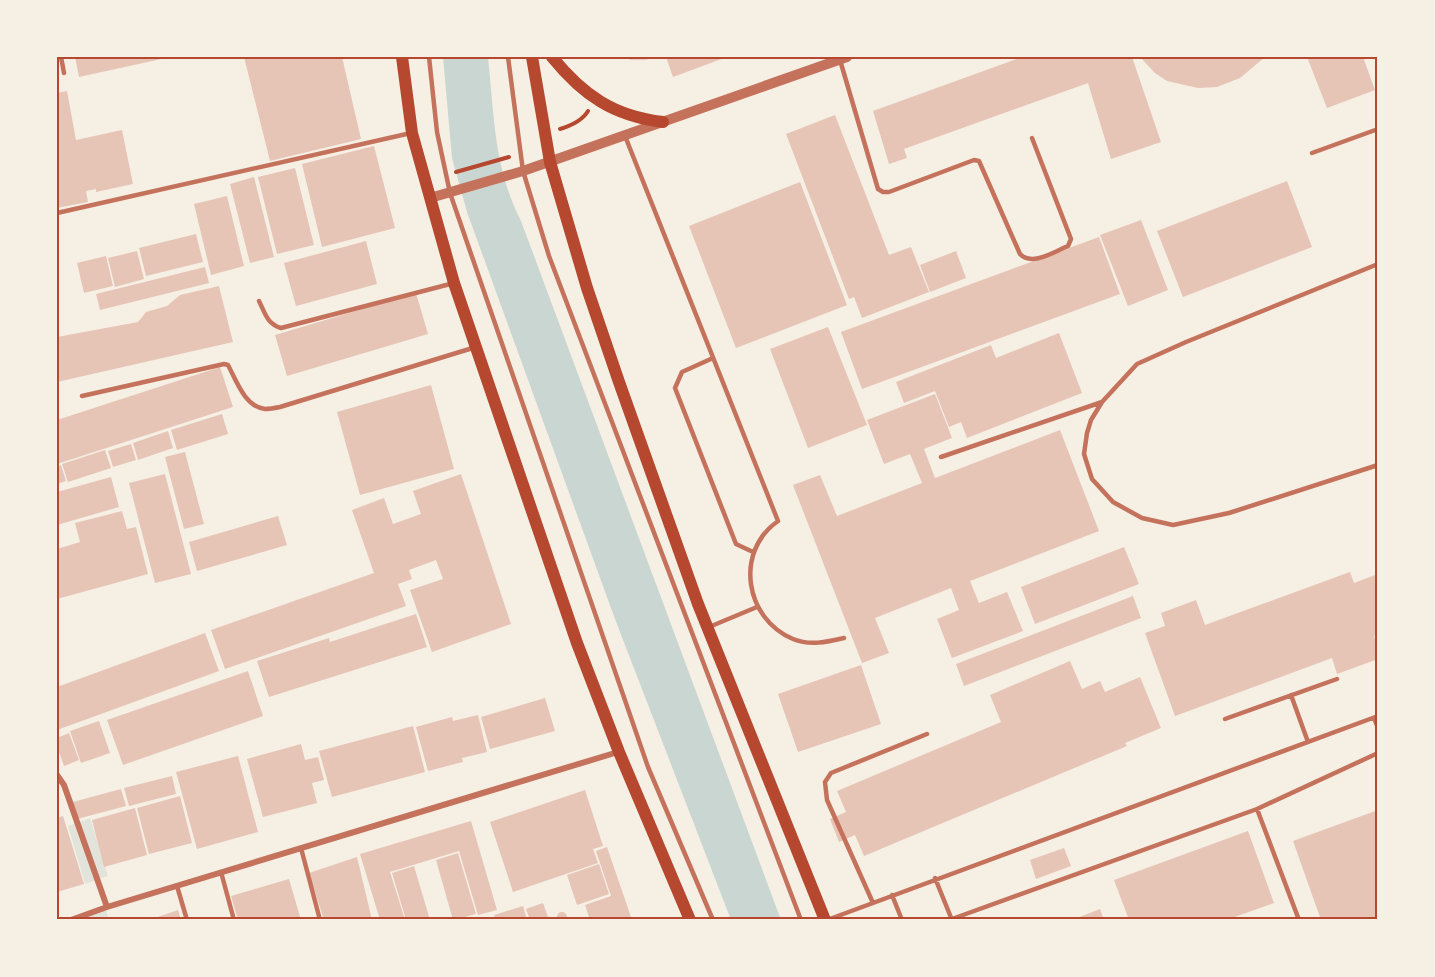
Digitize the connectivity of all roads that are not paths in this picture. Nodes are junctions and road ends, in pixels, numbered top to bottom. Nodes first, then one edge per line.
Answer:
1 (62, 57) edge
2 (402, 57) edge
3 (429, 57) edge
4 (507, 57) edge
5 (532, 57) edge
6 (552, 57) edge
7 (630, 57) edge
8 (647, 57) edge
9 (844, 58) edge
10 (64, 73) dead end
11 (663, 122) junction
12 (1378, 129) edge
13 (412, 133) junction
14 (624, 135) junction
15 (1032, 138) dead end
16 (1312, 153) dead end
17 (550, 162) junction
18 (519, 173) junction
19 (453, 192) junction
20 (430, 198) junction
21 (57, 213) edge
22 (1378, 264) edge
23 (454, 283) junction
24 (259, 301) dead end
25 (476, 347) junction
26 (713, 358) junction
27 (82, 396) dead end
28 (1102, 402) junction
29 (941, 457) dead end
30 (1378, 465) edge
31 (753, 552) junction
32 (756, 607) junction
33 (707, 627) junction
34 (844, 638) dead end
35 (1337, 679) dead end
36 (1291, 695) junction
37 (1376, 717) edge
38 (1224, 719) dead end
39 (1378, 728) edge
40 (927, 734) dead end
41 (1308, 742) junction
42 (619, 752) junction
43 (1378, 753) edge
44 (57, 775) edge
45 (1257, 809) junction
46 (301, 848) junction
47 (221, 872) junction
48 (935, 878) junction
49 (177, 886) junction
50 (892, 895) junction
51 (873, 903) junction
52 (107, 907) junction
53 (71, 920) edge
54 (187, 920) edge
55 (234, 920) edge
56 (320, 920) edge
57 (690, 920) edge
58 (713, 920) edge
59 (801, 920) edge
60 (826, 920) edge
61 (902, 920) edge
62 (952, 920) edge
63 (1297, 920) edge

1 - 10 lane
2 - 13 main road
3 - 19 lane
4 - 18 lane
5 - 17 main road
6 - 11 main road
7 - 8 lane
9 - 11 street
9 - 15 lane
11 - 14 street
12 - 16 lane
13 - 20 main road
13 - 21 lane
14 - 17 street
14 - 26 lane
17 - 18 street
17 - 33 main road
18 - 19 street
18 - 59 lane
19 - 20 street
19 - 58 lane
20 - 23 main road
22 - 28 lane
23 - 24 lane
23 - 25 main road
25 - 27 lane
25 - 42 main road
26 - 31 lane
26 - 31 lane
28 - 29 lane
28 - 30 lane
31 - 32 lane
32 - 33 lane
32 - 34 lane
33 - 60 main road
35 - 36 lane
36 - 38 lane
36 - 41 lane
37 - 39 lane
37 - 41 lane
40 - 51 lane
41 - 48 lane
42 - 46 street
42 - 57 main road
43 - 45 lane
44 - 52 street
45 - 62 lane
45 - 63 lane
46 - 47 street
46 - 56 lane
47 - 49 street
47 - 55 lane
48 - 50 lane
48 - 62 lane
49 - 52 street
49 - 54 lane
50 - 51 lane
50 - 61 lane
51 - 60 lane
52 - 53 street

